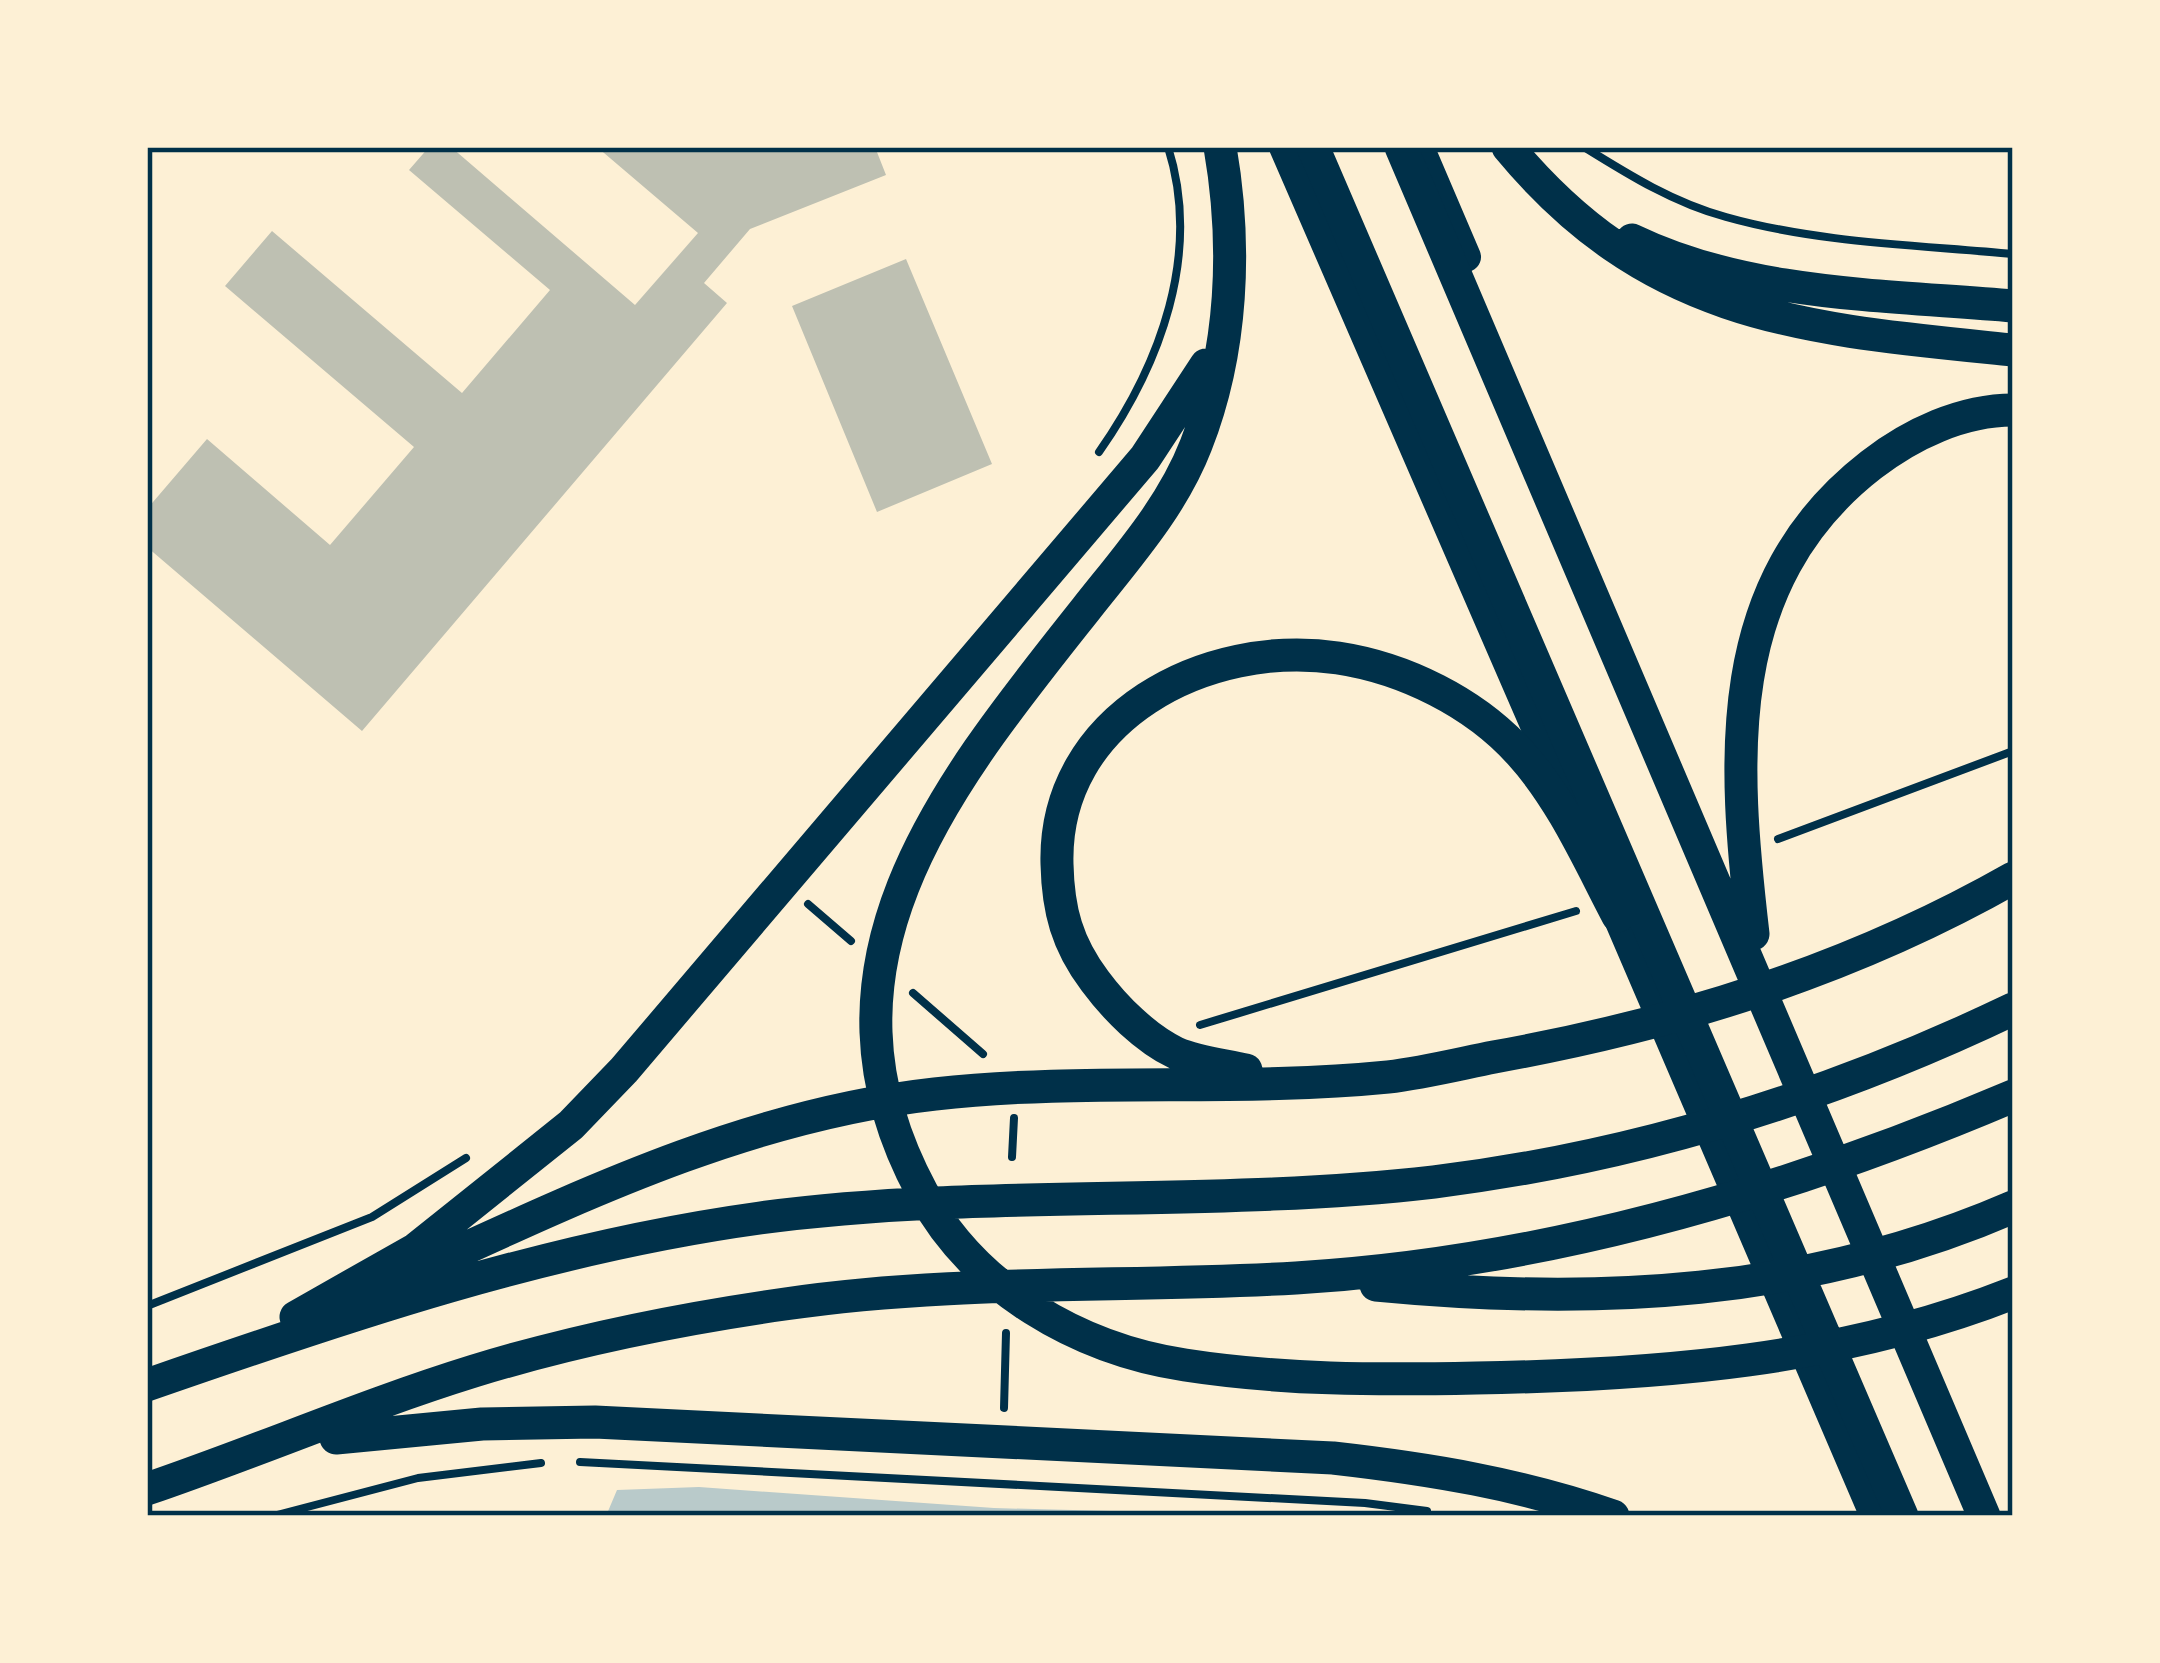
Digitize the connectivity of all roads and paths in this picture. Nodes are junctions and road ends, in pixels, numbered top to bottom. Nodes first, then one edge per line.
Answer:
1 (1168, 147) edge
2 (1220, 147) edge
3 (1284, 147) edge
4 (1313, 147) edge
5 (1401, 147) edge
6 (1419, 147) edge
7 (1508, 147) edge
8 (1584, 147) edge
9 (1554, 191) junction
10 (2013, 254) edge
11 (2013, 306) edge
12 (1226, 326) junction
13 (2013, 350) edge
14 (2013, 410) edge
15 (1094, 459) dead end
16 (2013, 751) edge
17 (1768, 843) dead end
18 (2013, 878) edge
19 (1583, 909) dead end
20 (1618, 916) junction
21 (1753, 934) junction
22 (2013, 1009) edge
23 (1198, 1025) dead end
24 (1388, 1077) junction
25 (2013, 1096) edge
26 (472, 1154) dead end
27 (2013, 1207) edge
28 (1296, 1278) junction
29 (2013, 1293) edge
30 (147, 1306) edge
31 (1007, 1324) dead end
32 (211, 1362) junction
33 (147, 1384) edge
34 (1004, 1409) dead end
35 (257, 1451) junction
36 (147, 1490) edge
37 (1443, 1514) edge
38 (273, 1516) edge
39 (1613, 1516) edge
40 (1875, 1516) edge
41 (1901, 1516) edge
42 (1984, 1516) edge
43 (2001, 1516) edge

1 - 15 path
2 - 12 highway
3 - 20 main road
4 - 41 highway
5 - 42 highway
6 - 21 main road
7 - 9 highway
8 - 10 path
9 - 11 highway
9 - 13 highway
12 - 29 highway
12 - 32 highway
14 - 21 highway
16 - 17 path
18 - 24 highway
19 - 23 path
20 - 24 highway
20 - 40 main road
21 - 43 main road
22 - 32 highway
24 - 32 highway
25 - 28 highway
26 - 30 path
27 - 28 highway
28 - 35 highway
31 - 34 path
32 - 33 highway
35 - 36 highway
35 - 39 highway
37 - 38 path

